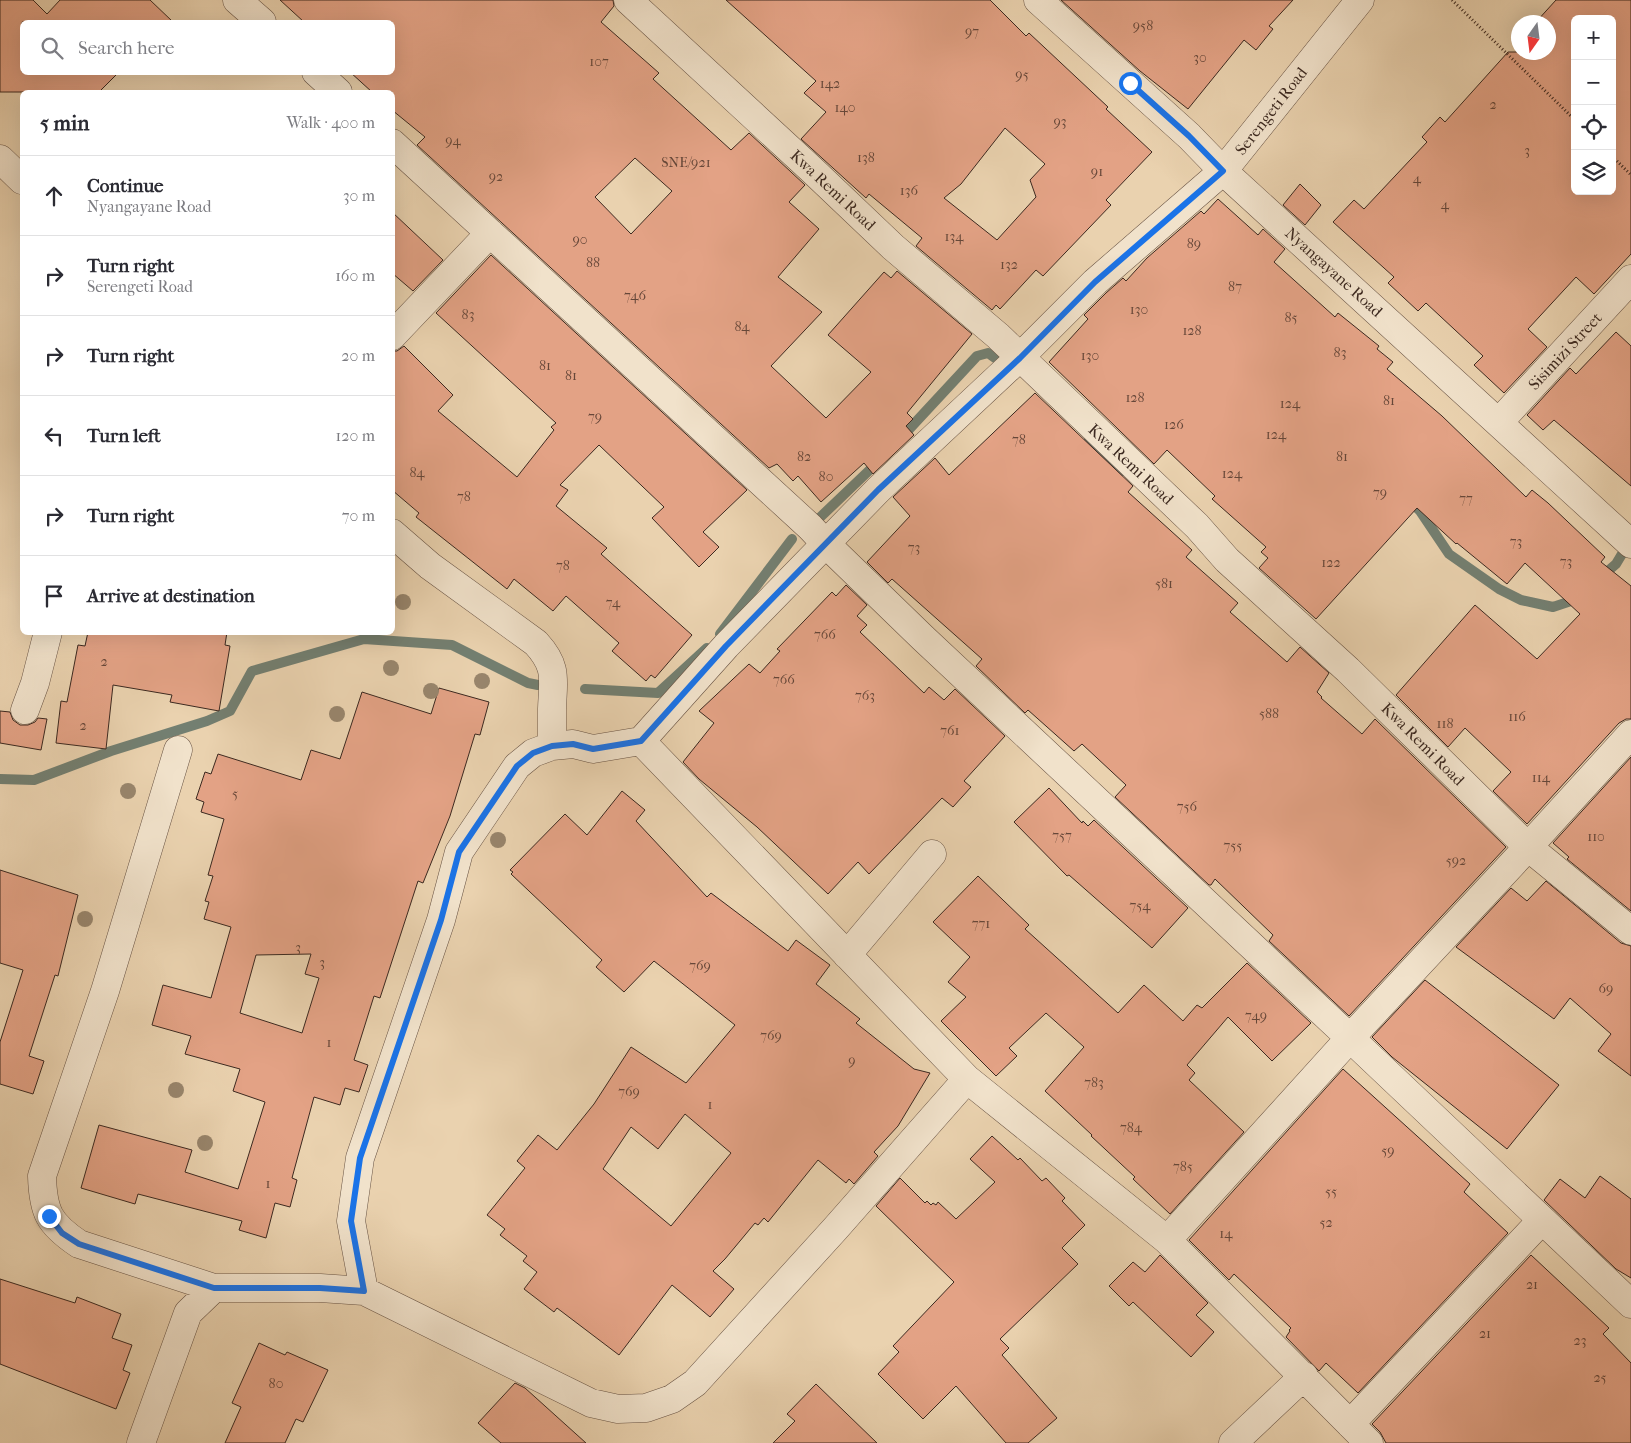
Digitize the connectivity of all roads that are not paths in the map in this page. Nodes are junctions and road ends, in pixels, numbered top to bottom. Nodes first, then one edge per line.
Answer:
1 (237, 0) edge
2 (628, 0) edge
3 (1038, 0) edge
4 (1360, 0) edge
5 (260, 20) edge
6 (319, 75) edge
7 (336, 90) edge
8 (395, 146) edge
9 (0, 159) edge
10 (1223, 171) junction
11 (20, 178) edge
12 (490, 233) junction
13 (1631, 279) edge
14 (395, 333) edge
15 (1020, 358) junction
16 (1499, 422) junction
17 (395, 536) edge
18 (826, 544) junction
19 (1631, 544) edge
20 (47, 635) edge
21 (25, 710) dead end
22 (1631, 734) edge
23 (641, 741) junction
24 (552, 746) junction
25 (178, 750) dead end
26 (1528, 848) junction
27 (932, 854) dead end
28 (1631, 931) edge
29 (847, 955) junction
30 (1350, 1038) junction
31 (967, 1079) junction
32 (1542, 1220) junction
33 (1167, 1240) junction
34 (214, 1288) junction
35 (364, 1291) junction
36 (1631, 1304) edge
37 (1304, 1376) junction
38 (1360, 1434) edge
39 (141, 1443) edge
40 (1233, 1443) edge

1 - 5 street
2 - 15 street, Kwa Remi Road
3 - 10 street, Nyangayane Road
4 - 10 street, Serengeti Road
6 - 7 street
8 - 12 street
9 - 11 street
10 - 15 street, Serengeti Road
10 - 16 street, Nyangayane Road
12 - 14 street
12 - 18 street
13 - 16 street, Sisimizi Street
15 - 18 street, Serengeti Road
15 - 26 street, Kwa Remi Road
16 - 19 street, Nyangayane Road
17 - 24 street
18 - 23 street, Serengeti Road
18 - 30 street
20 - 21 street
22 - 26 street
23 - 24 street
23 - 29 street
24 - 35 street
25 - 34 street
26 - 28 street, Kwa Remi Road
26 - 30 street
27 - 29 street
29 - 31 street
30 - 32 street
30 - 33 street
31 - 33 street
31 - 35 street
32 - 36 street
32 - 38 street
33 - 37 street
34 - 35 street
34 - 39 street
37 - 38 street
37 - 40 street

